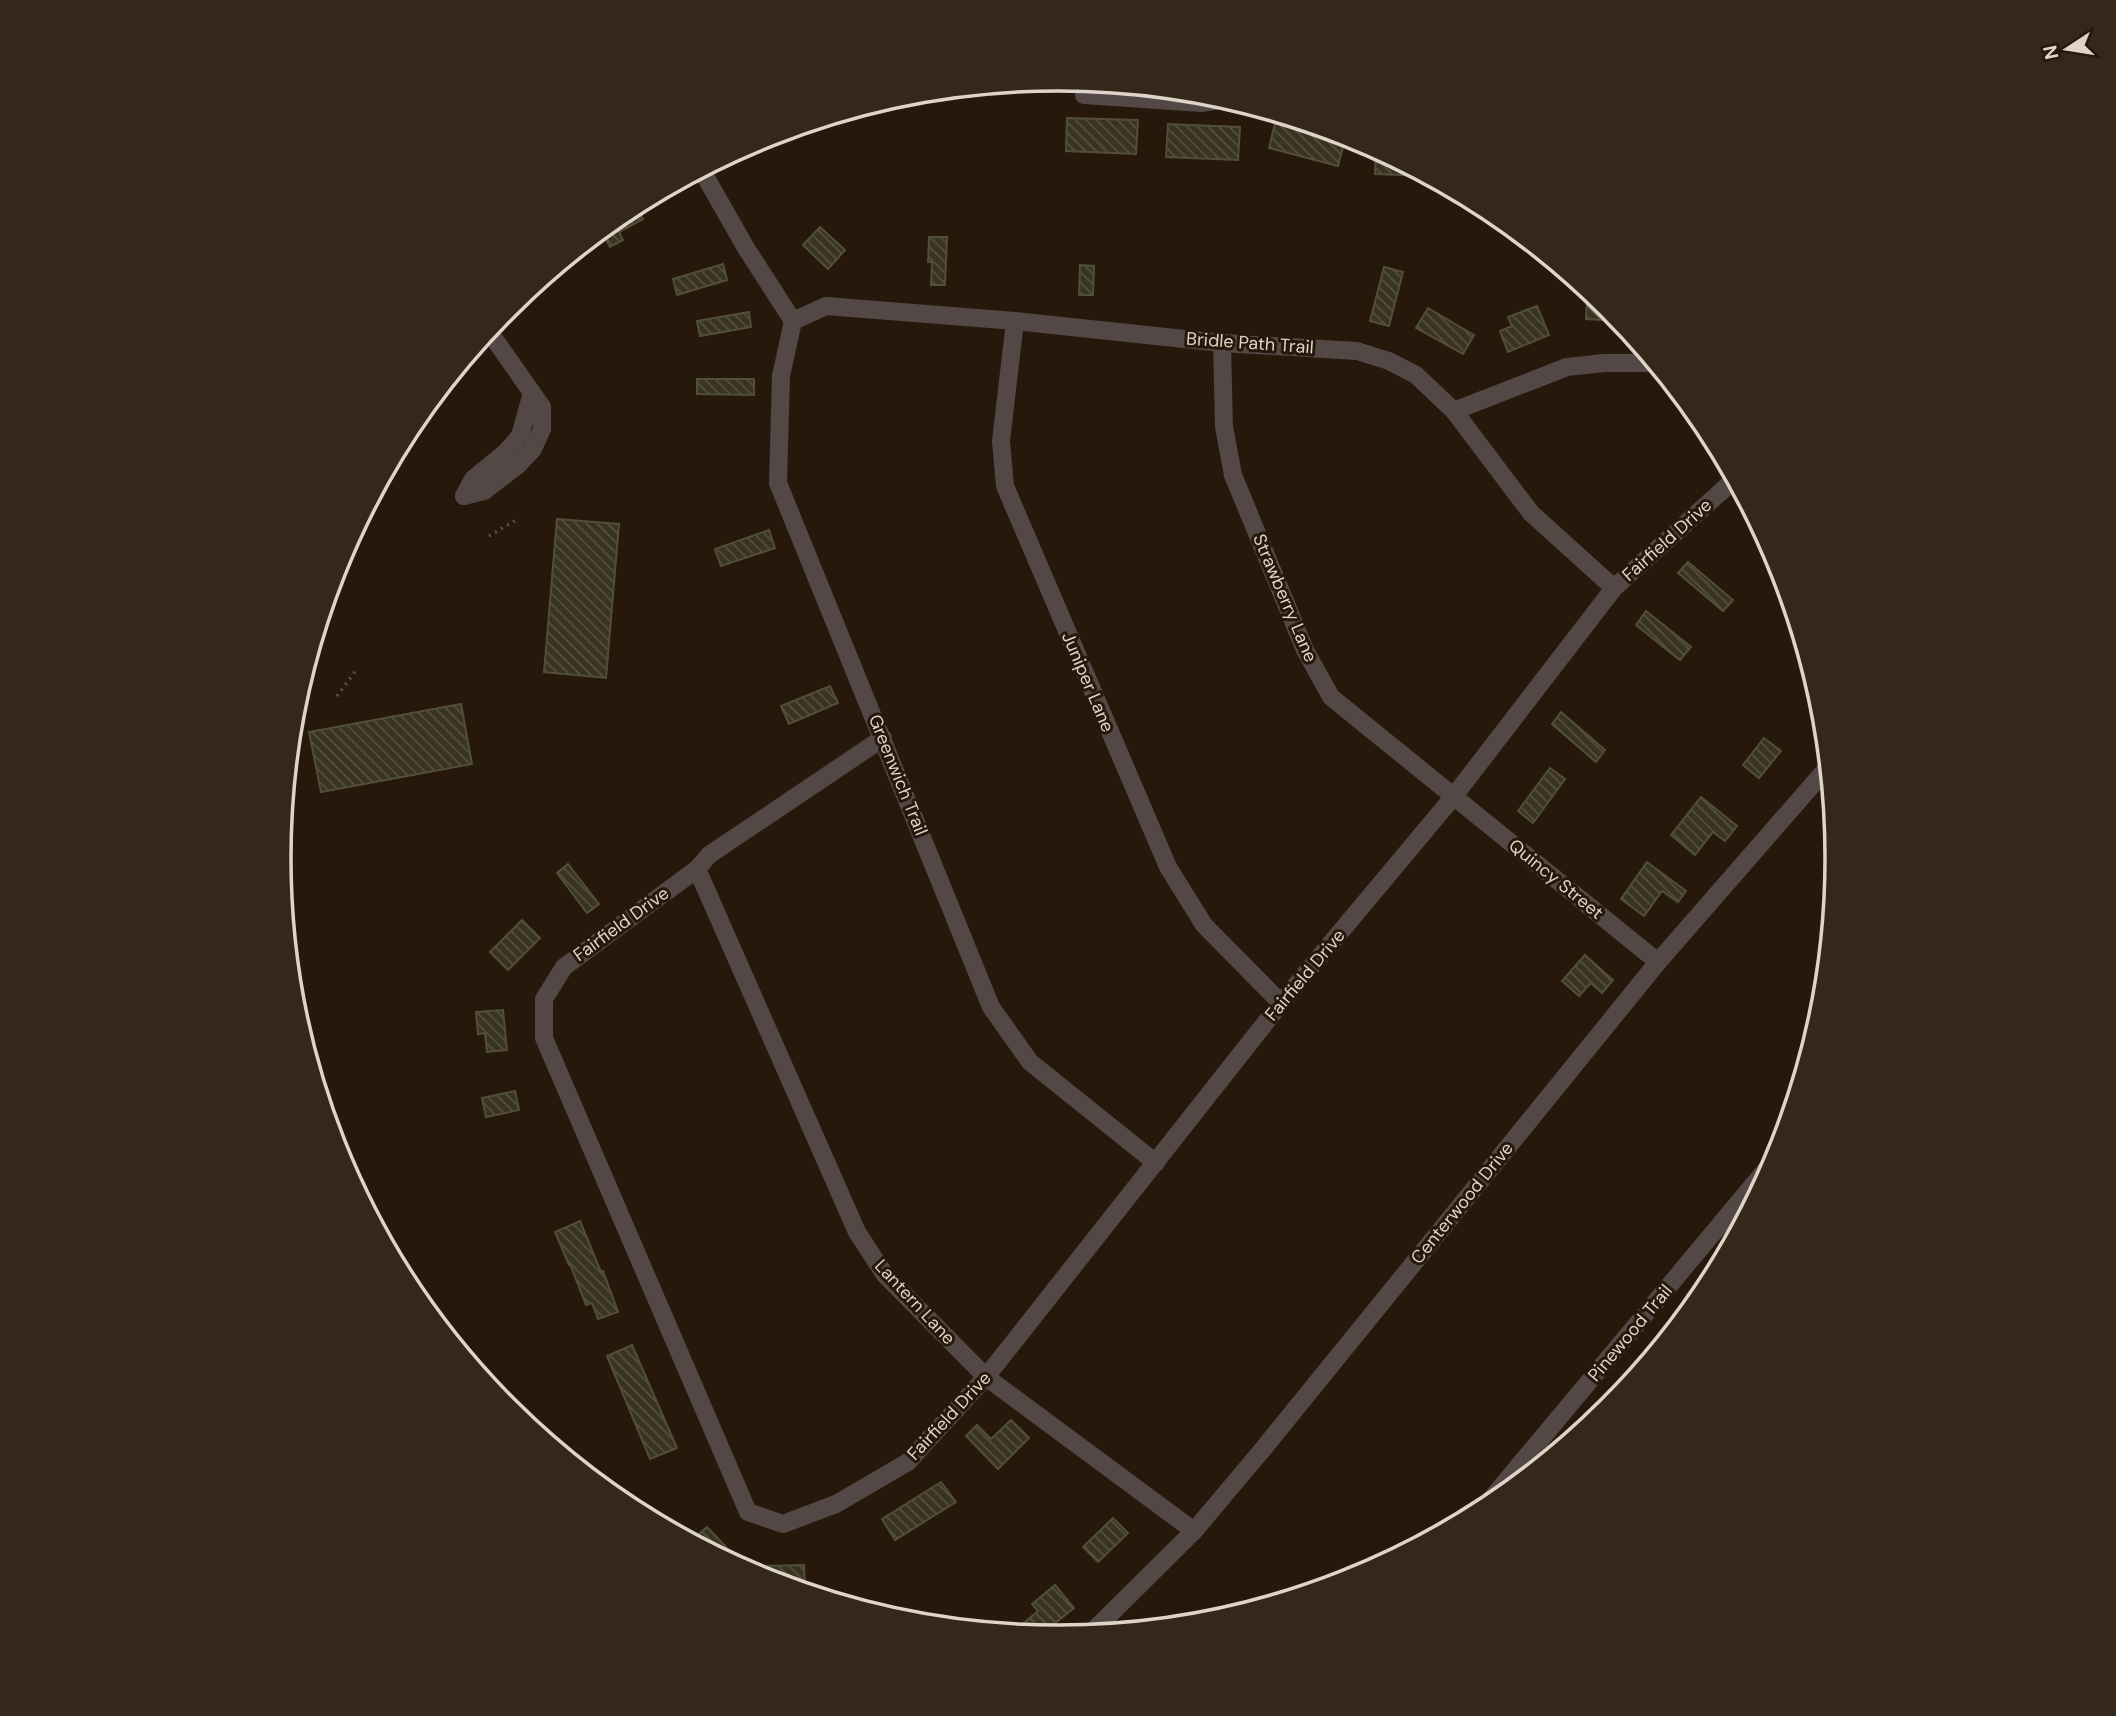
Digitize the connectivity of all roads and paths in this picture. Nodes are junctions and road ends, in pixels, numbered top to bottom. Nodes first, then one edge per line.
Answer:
1 (1084, 95) dead end
2 (1180, 102) edge
3 (706, 177) edge
4 (793, 321) junction
5 (1015, 321) junction
6 (494, 339) edge
7 (1222, 343) junction
8 (1644, 363) edge
9 (532, 393) junction
10 (1454, 411) junction
11 (1728, 486) edge
12 (516, 520) dead end
13 (489, 536) dead end
14 (1614, 588) junction
15 (357, 669) dead end
16 (337, 696) dead end
17 (883, 738) junction
18 (1820, 778) edge
19 (1454, 796) junction
20 (697, 869) junction
21 (1658, 962) junction
22 (1281, 1003) junction
23 (1156, 1163) junction
24 (1750, 1189) edge
25 (986, 1377) junction
26 (1507, 1480) edge
27 (1194, 1531) junction
28 (1101, 1623) edge

1 - 2 street
3 - 4 street
4 - 5 street, Bridle Path Trail
4 - 17 street, Greenwich Trail
5 - 7 street, Bridle Path Trail
5 - 22 street, Juniper Lane
6 - 9 street
7 - 10 street, Bridle Path Trail
7 - 19 street, Strawberry Lane
8 - 10 street
9 - 9 street
10 - 14 street, Bridle Path Trail
11 - 14 street, Fairfield Drive
12 - 13 path
14 - 19 street, Fairfield Drive
15 - 16 path
17 - 20 street, Fairfield Drive
17 - 23 street, Greenwich Trail
18 - 21 street, Centerwood Drive
19 - 21 street, Quincy Street
19 - 22 street, Fairfield Drive
20 - 25 street, Lantern Lane
20 - 25 street, Fairfield Drive
21 - 27 street, Centerwood Drive
22 - 23 street, Fairfield Drive
23 - 25 street, Fairfield Drive
24 - 26 street, Pinewood Trail
25 - 27 street, Lantern Lane
27 - 28 street, Centerwood Drive

